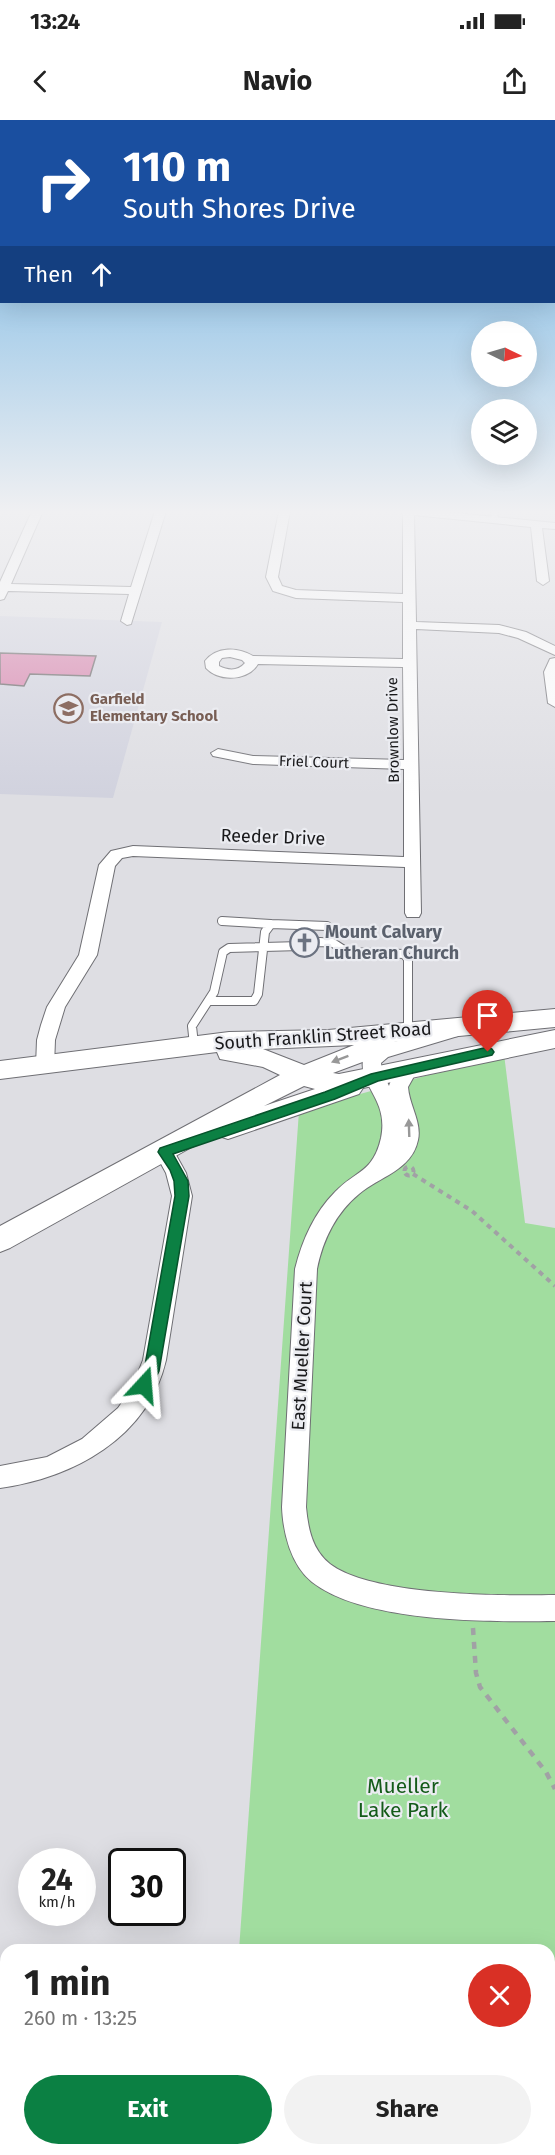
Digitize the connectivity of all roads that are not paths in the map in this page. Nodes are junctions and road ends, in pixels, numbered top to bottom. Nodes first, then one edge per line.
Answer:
1 (132, 606) edge
2 (407, 606) edge
3 (127, 621) dead end
4 (408, 625) junction
5 (555, 651) edge
6 (250, 660) dead end
7 (555, 662) edge
8 (409, 663) junction
9 (555, 703) edge
10 (218, 753) dead end
11 (410, 765) junction
12 (412, 862) junction
13 (413, 913) dead end
14 (222, 921) dead end
15 (271, 924) junction
16 (327, 926) dead end
17 (264, 947) junction
18 (212, 1002) junction
19 (555, 1018) edge
20 (478, 1025) junction
21 (408, 1031) junction
22 (555, 1039) edge
23 (194, 1045) junction
24 (93, 1060) junction
25 (275, 1062) junction
26 (45, 1066) junction
27 (0, 1070) edge
28 (408, 1071) junction
29 (303, 1075) junction
30 (376, 1077) junction
31 (272, 1090) junction
32 (164, 1152) junction
33 (376, 1171) junction
34 (0, 1240) edge
35 (0, 1477) edge
36 (555, 1608) edge

1 - 3 street
2 - 4 street, Brownlow Drive
4 - 5 street
4 - 8 street, Brownlow Drive
6 - 8 street
7 - 9 street
8 - 11 street, Brownlow Drive
10 - 11 street, Friel Court
11 - 12 street, Brownlow Drive
12 - 13 street, Brownlow Drive
12 - 26 street, Reeder Drive
14 - 15 lane
15 - 16 lane
15 - 17 lane
17 - 18 lane
17 - 18 lane
17 - 21 lane
18 - 23 lane
19 - 20 street, South Franklin Street Road
20 - 21 street, South Franklin Street Road
20 -> 29 street
20 - 30 street
21 - 23 street, South Franklin Street Road
22 - 28 street, South Franklin Street Road
23 - 24 street, South Franklin Street Road
24 - 25 street, South Franklin Street Road
24 - 26 street, South Franklin Street Road
25 - 29 street, South Franklin Street Road
25 - 31 street
26 - 27 street, South Franklin Street Road
28 - 30 street, South Franklin Street Road
33 -> 28 street, East Mueller Court
29 - 30 street, South Franklin Street Road
29 - 31 street
30 - 32 street
30 - 33 street, East Mueller Court
31 - 32 street
32 - 34 street
32 - 35 street
33 - 36 street, East Mueller Court

